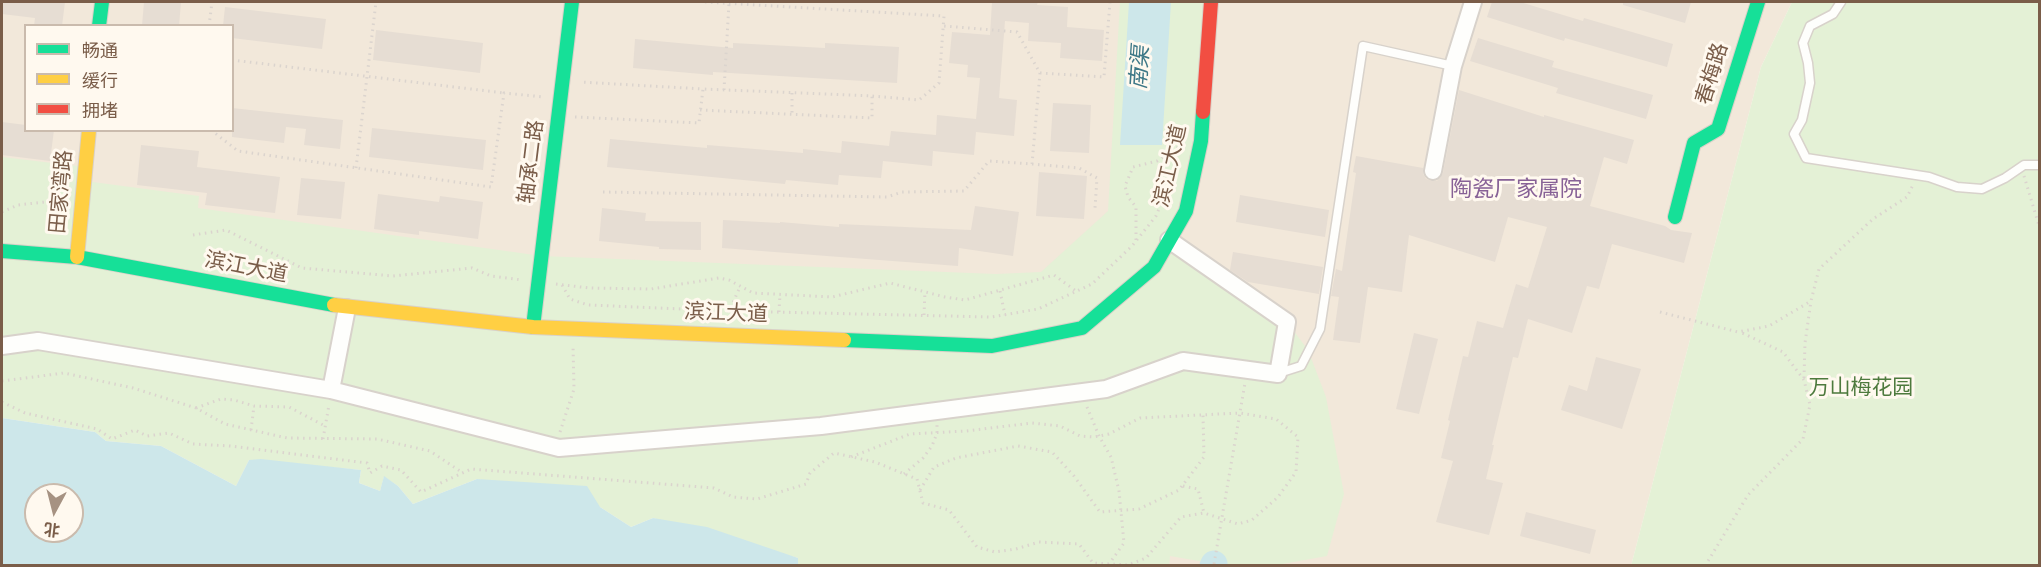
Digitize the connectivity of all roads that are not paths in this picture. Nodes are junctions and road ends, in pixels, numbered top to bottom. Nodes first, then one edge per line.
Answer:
1 (102, 2) edge
2 (572, 2) edge
3 (1211, 2) edge
4 (1473, 2) edge
5 (1758, 2) edge
6 (1841, 2) edge
7 (99, 24) edge
8 (1453, 66) junction
9 (89, 132) edge
10 (2040, 165) edge
11 (1433, 171) dead end
12 (1675, 217) dead end
13 (1169, 240) junction
14 (2, 251) edge
15 (77, 257) junction
16 (347, 308) junction
17 (533, 327) junction
18 (2, 346) edge
19 (1278, 374) junction
20 (331, 390) junction

1 - 7 street
2 - 17 street, 轴承二路
3 - 13 street, 滨江大道
4 - 8 street
5 - 12 street, 春梅路
6 - 10 lane
8 - 11 street
8 - 19 lane
9 - 15 street, 田家湾路
13 - 17 street, 滨江大道
13 - 19 street
14 - 15 street, 滨江大道
15 - 16 street, 滨江大道
16 - 17 street, 滨江大道
16 - 20 street
18 - 20 street
19 - 20 street

